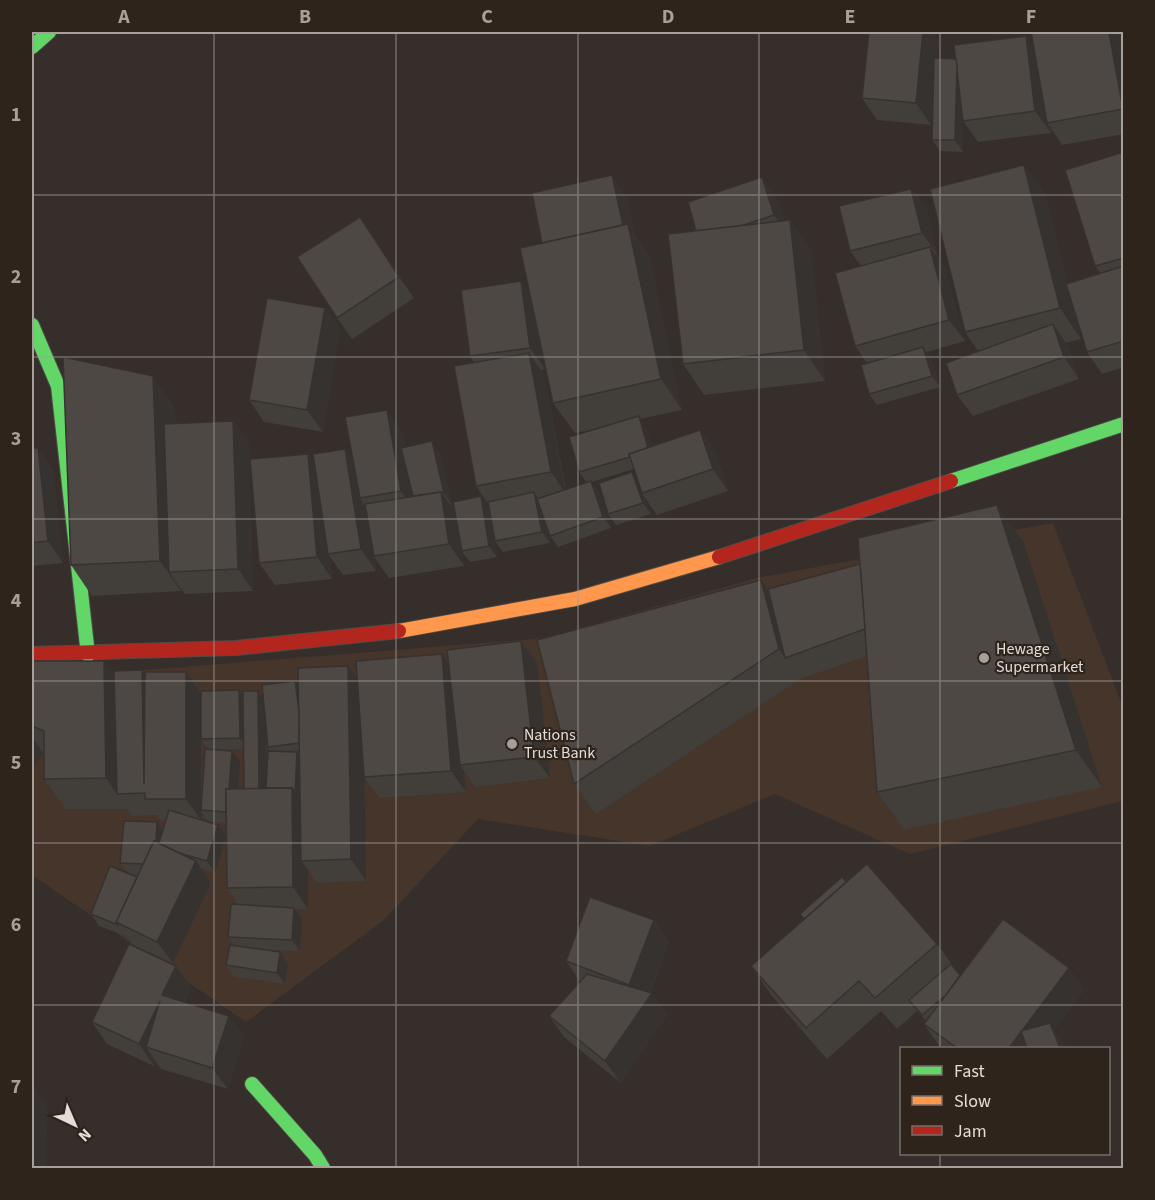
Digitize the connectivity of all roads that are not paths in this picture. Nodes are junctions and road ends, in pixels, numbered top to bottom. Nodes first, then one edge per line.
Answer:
1 (49, 32) edge
2 (32, 46) edge
3 (32, 325) edge
4 (1124, 423) edge
5 (32, 654) edge
6 (88, 655) junction
7 (252, 1084) dead end
8 (323, 1168) edge

1 - 2 main road
3 - 6 main road
4 - 6 main road
5 - 6 main road
7 - 8 main road

